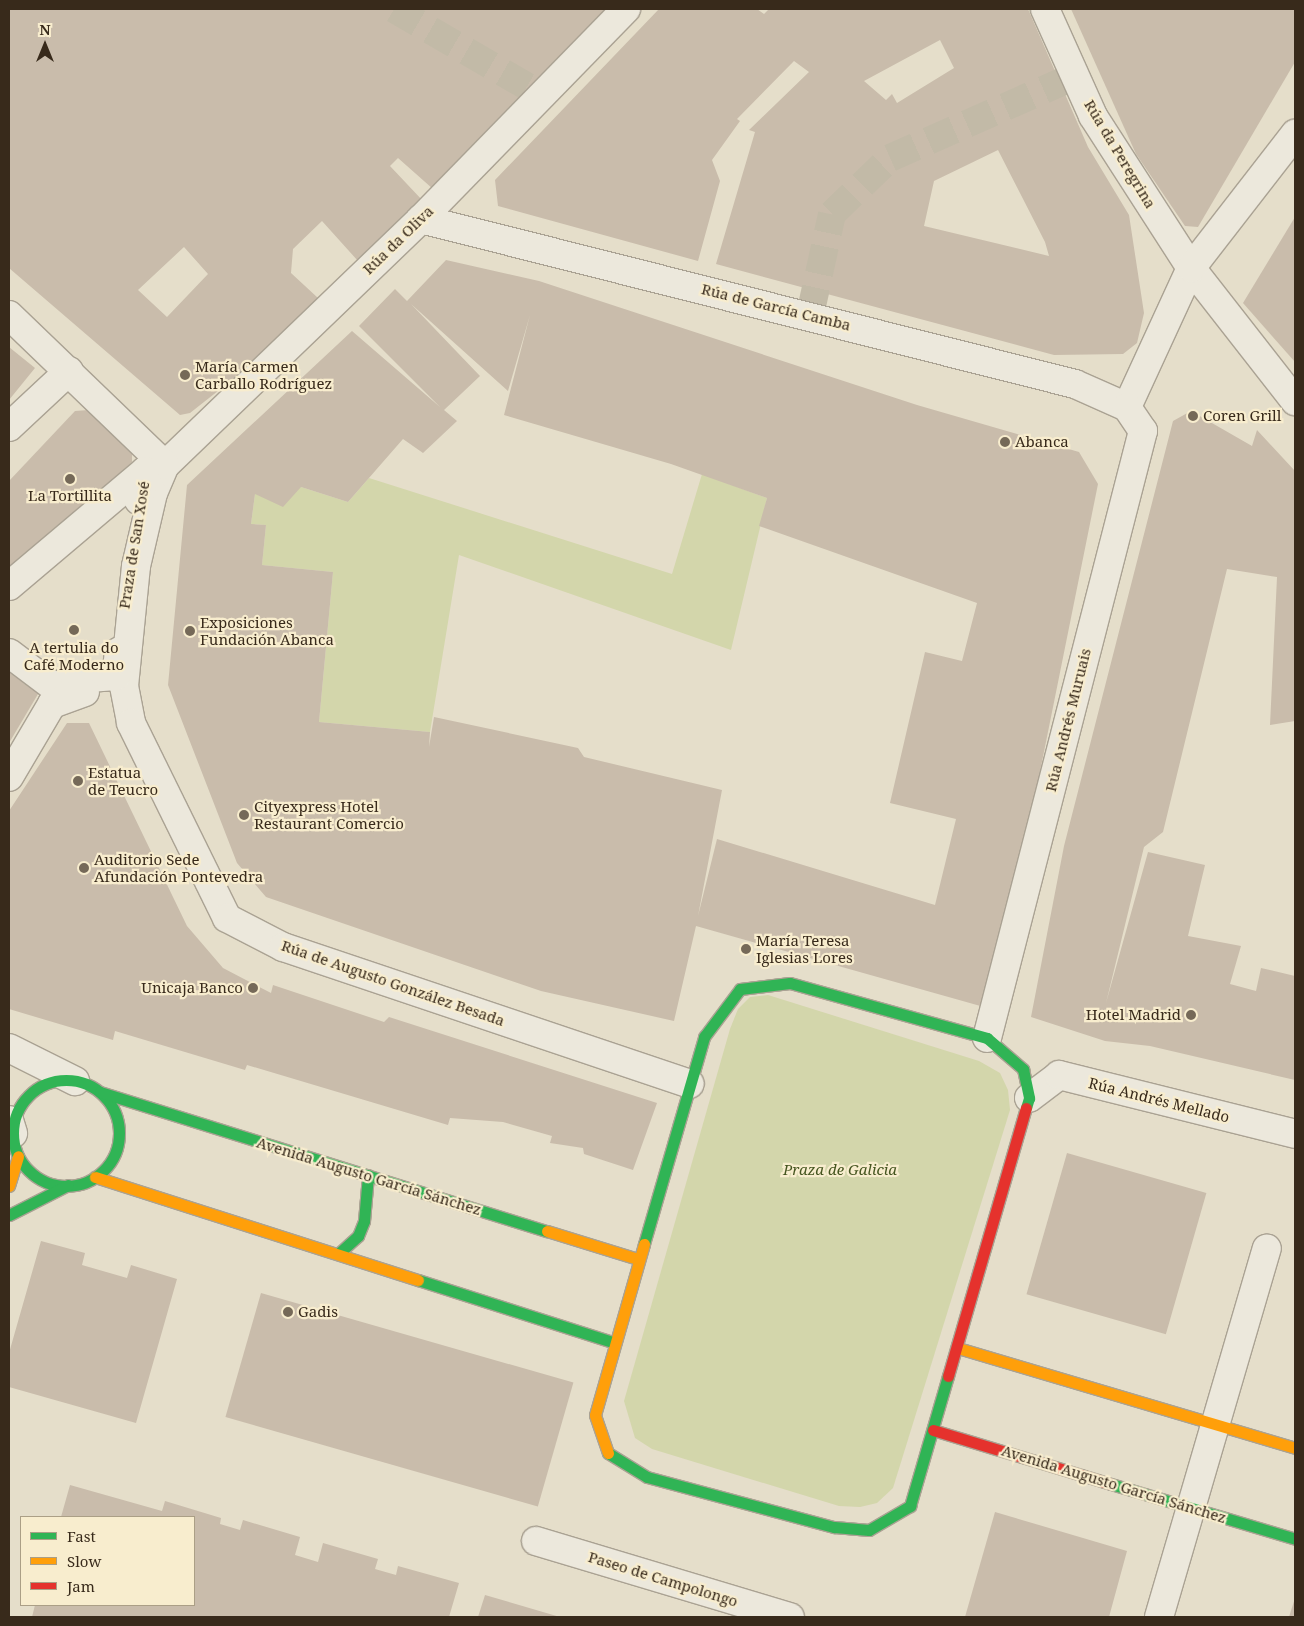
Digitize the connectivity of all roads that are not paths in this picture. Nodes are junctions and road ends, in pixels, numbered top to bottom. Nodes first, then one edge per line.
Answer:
1 (626, 9) edge
2 (1045, 9) edge
3 (1295, 134) edge
4 (421, 219) junction
5 (1192, 268) junction
6 (9, 315) edge
7 (69, 371) junction
8 (1295, 401) edge
9 (1126, 407) junction
10 (9, 427) edge
11 (165, 465) junction
12 (9, 586) edge
13 (9, 653) edge
14 (124, 686) junction
15 (9, 777) edge
16 (986, 1038) junction
17 (9, 1048) edge
18 (75, 1081) junction
19 (690, 1084) junction
20 (100, 1092) junction
21 (1029, 1098) junction
22 (1295, 1134) edge
23 (13, 1137) edge
24 (368, 1175) junction
25 (95, 1176) junction
26 (68, 1185) junction
27 (9, 1186) edge
28 (9, 1215) edge
29 (1267, 1248) dead end
30 (338, 1254) junction
31 (638, 1259) junction
32 (612, 1342) junction
33 (958, 1348) junction
34 (1216, 1425) junction
35 (934, 1430) junction
36 (1295, 1448) edge
37 (1192, 1508) junction
38 (1295, 1538) edge
39 (536, 1541) dead end
40 (790, 1617) edge
41 (1160, 1617) edge

1 - 4 street, Rúa da Oliva
2 - 5 street, Rúa da Peregrina
3 - 5 street
4 - 9 street, Rúa de García Camba
4 - 11 street, Rúa da Oliva
5 - 8 street, Rúa da Peregrina
5 - 9 street
6 - 7 street
7 - 10 street
7 - 11 street
9 - 16 street, Rúa Andrés Muruais
11 - 14 street, Praza de San Xosé
12 - 13 street, Praza de San Xosé
14 - 15 street
14 - 19 street, Rúa de Augusto González Besada
16 - 19 main road
16 - 21 main road
17 - 18 street
18 - 20 main road
18 - 23 main road
19 - 31 main road
20 - 24 main road, Avenida Augusto García Sánchez
20 - 25 main road
21 - 22 street, Rúa Andrés Mellado
21 - 33 main road
23 - 26 main road
23 - 27 main road
24 - 30 main road
24 - 31 main road, Avenida Augusto García Sánchez
25 - 26 main road
25 - 30 main road
26 - 28 main road
29 - 34 street
30 - 32 main road
31 - 32 main road
32 - 35 main road
33 - 34 main road
33 - 35 main road
34 - 36 main road
34 - 37 street
35 - 37 main road, Avenida Augusto García Sánchez
37 - 38 main road, Avenida Augusto García Sánchez
37 - 41 street
39 - 40 street, Paseo de Campolongo

